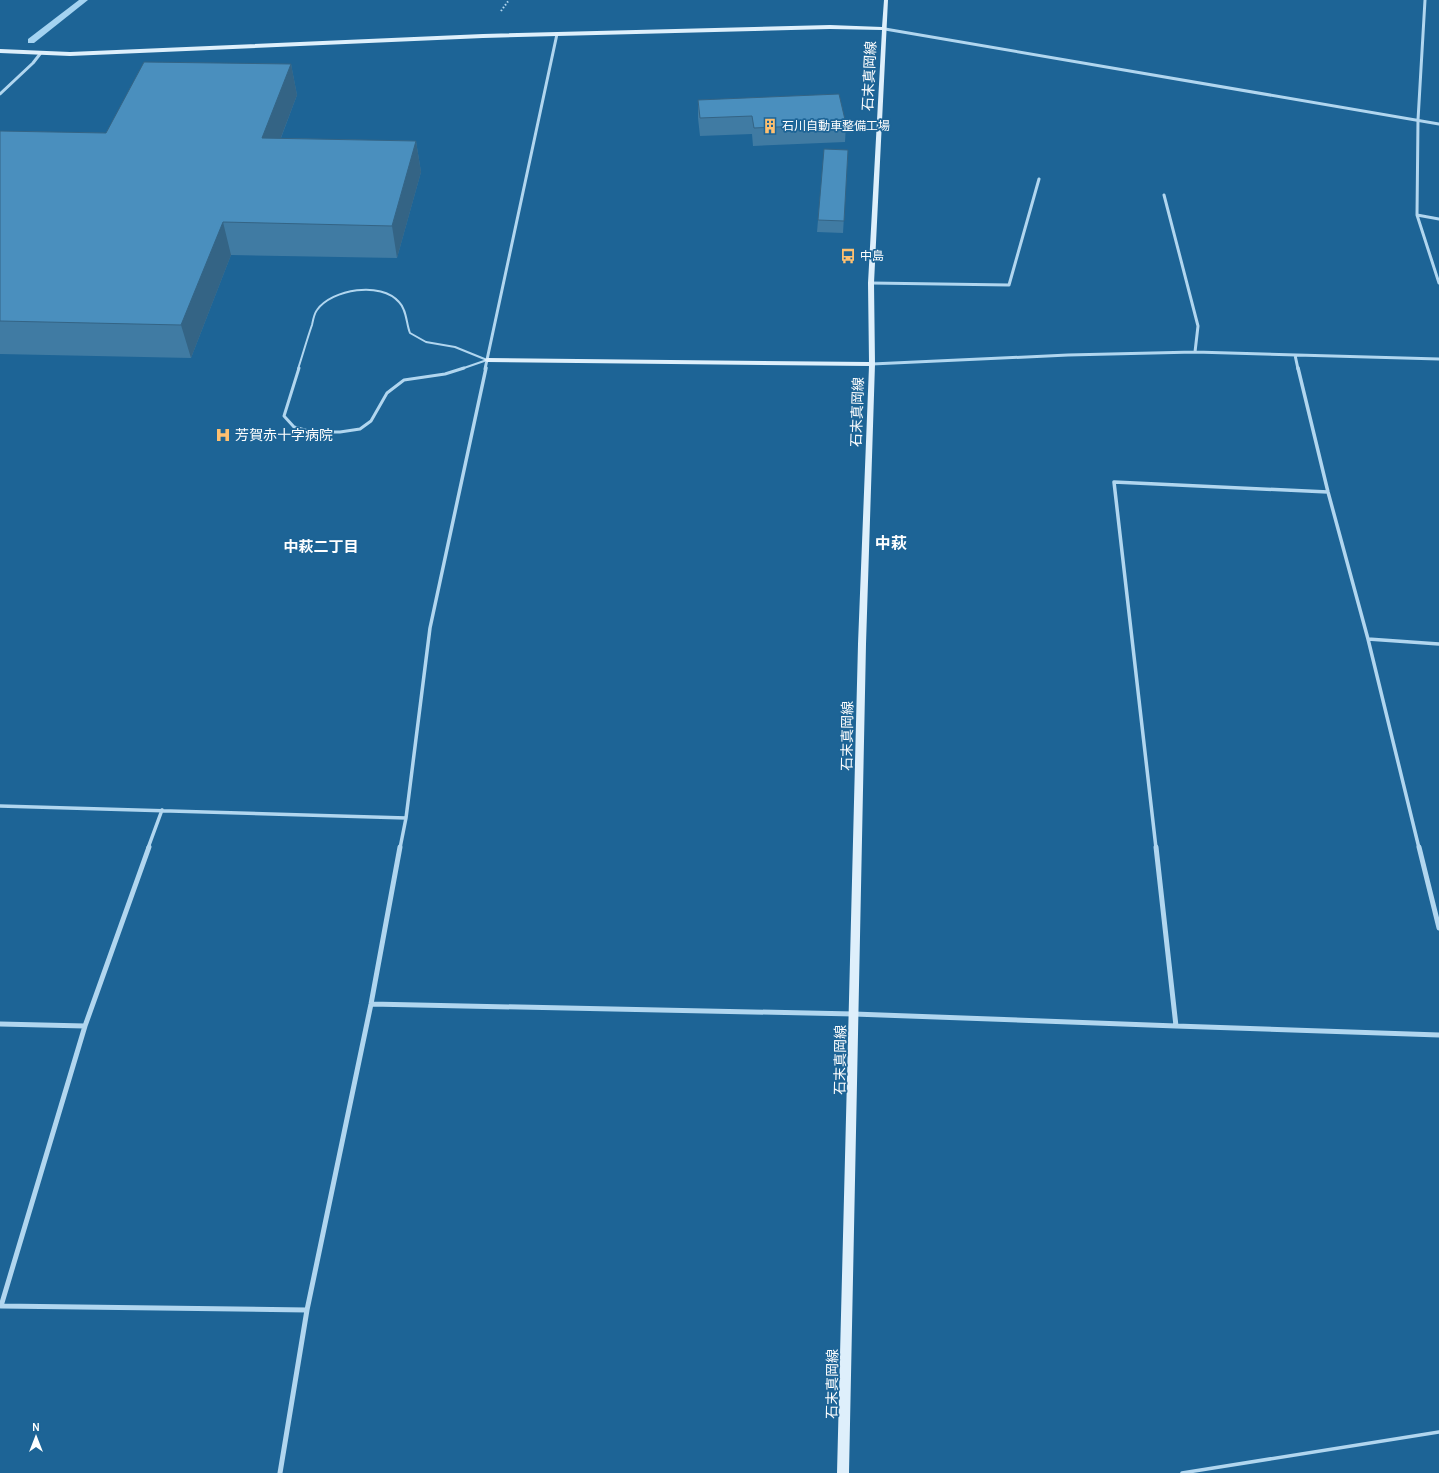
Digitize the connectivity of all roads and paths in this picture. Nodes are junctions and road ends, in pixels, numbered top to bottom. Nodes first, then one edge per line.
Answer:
1 (886, 0) edge
2 (1425, 0) edge
3 (884, 29) junction
4 (557, 34) junction
5 (0, 51) edge
6 (40, 54) junction
7 (0, 94) edge
8 (1418, 120) junction
9 (1439, 124) edge
10 (1039, 179) dead end
11 (1164, 195) dead end
12 (1417, 215) junction
13 (1439, 219) edge
14 (871, 283) junction
15 (1439, 283) edge
16 (1195, 352) junction
17 (1295, 355) junction
18 (1439, 359) edge
19 (487, 360) junction
20 (872, 364) junction
21 (1328, 492) junction
22 (1368, 639) junction
23 (1439, 644) edge
24 (0, 806) edge
25 (162, 810) junction
26 (406, 818) junction
27 (1439, 928) edge
28 (371, 1004) junction
29 (854, 1014) junction
30 (0, 1024) edge
31 (85, 1026) junction
32 (1176, 1026) junction
33 (1439, 1035) edge
34 (1, 1306) edge
35 (307, 1310) junction
36 (1439, 1432) edge
37 (280, 1473) edge
38 (843, 1473) edge
39 (1182, 1473) edge

1 - 3 main road, 石末真岡線
2 - 8 street
3 - 4 main road
3 - 8 street
3 - 14 main road, 石末真岡線
4 - 6 main road
4 - 19 street
5 - 6 main road
6 - 7 street
8 - 9 street
8 - 12 street
10 - 14 street
11 - 16 street
12 - 13 street
12 - 15 street
14 - 20 main road, 石末真岡線
16 - 17 street
16 - 20 street
17 - 18 street
17 - 21 street
19 - 19 lane
19 - 20 main road
19 - 26 street
20 - 29 main road, 石末真岡線
21 - 22 street
21 - 32 street
22 - 23 street
22 - 27 street
24 - 25 street
25 - 26 street
25 - 31 street
26 - 28 street
28 - 29 street
28 - 35 street
29 - 32 street
29 - 38 main road, 石末真岡線
30 - 31 street
31 - 34 street
32 - 33 street
34 - 35 street
35 - 37 street
36 - 39 lane

